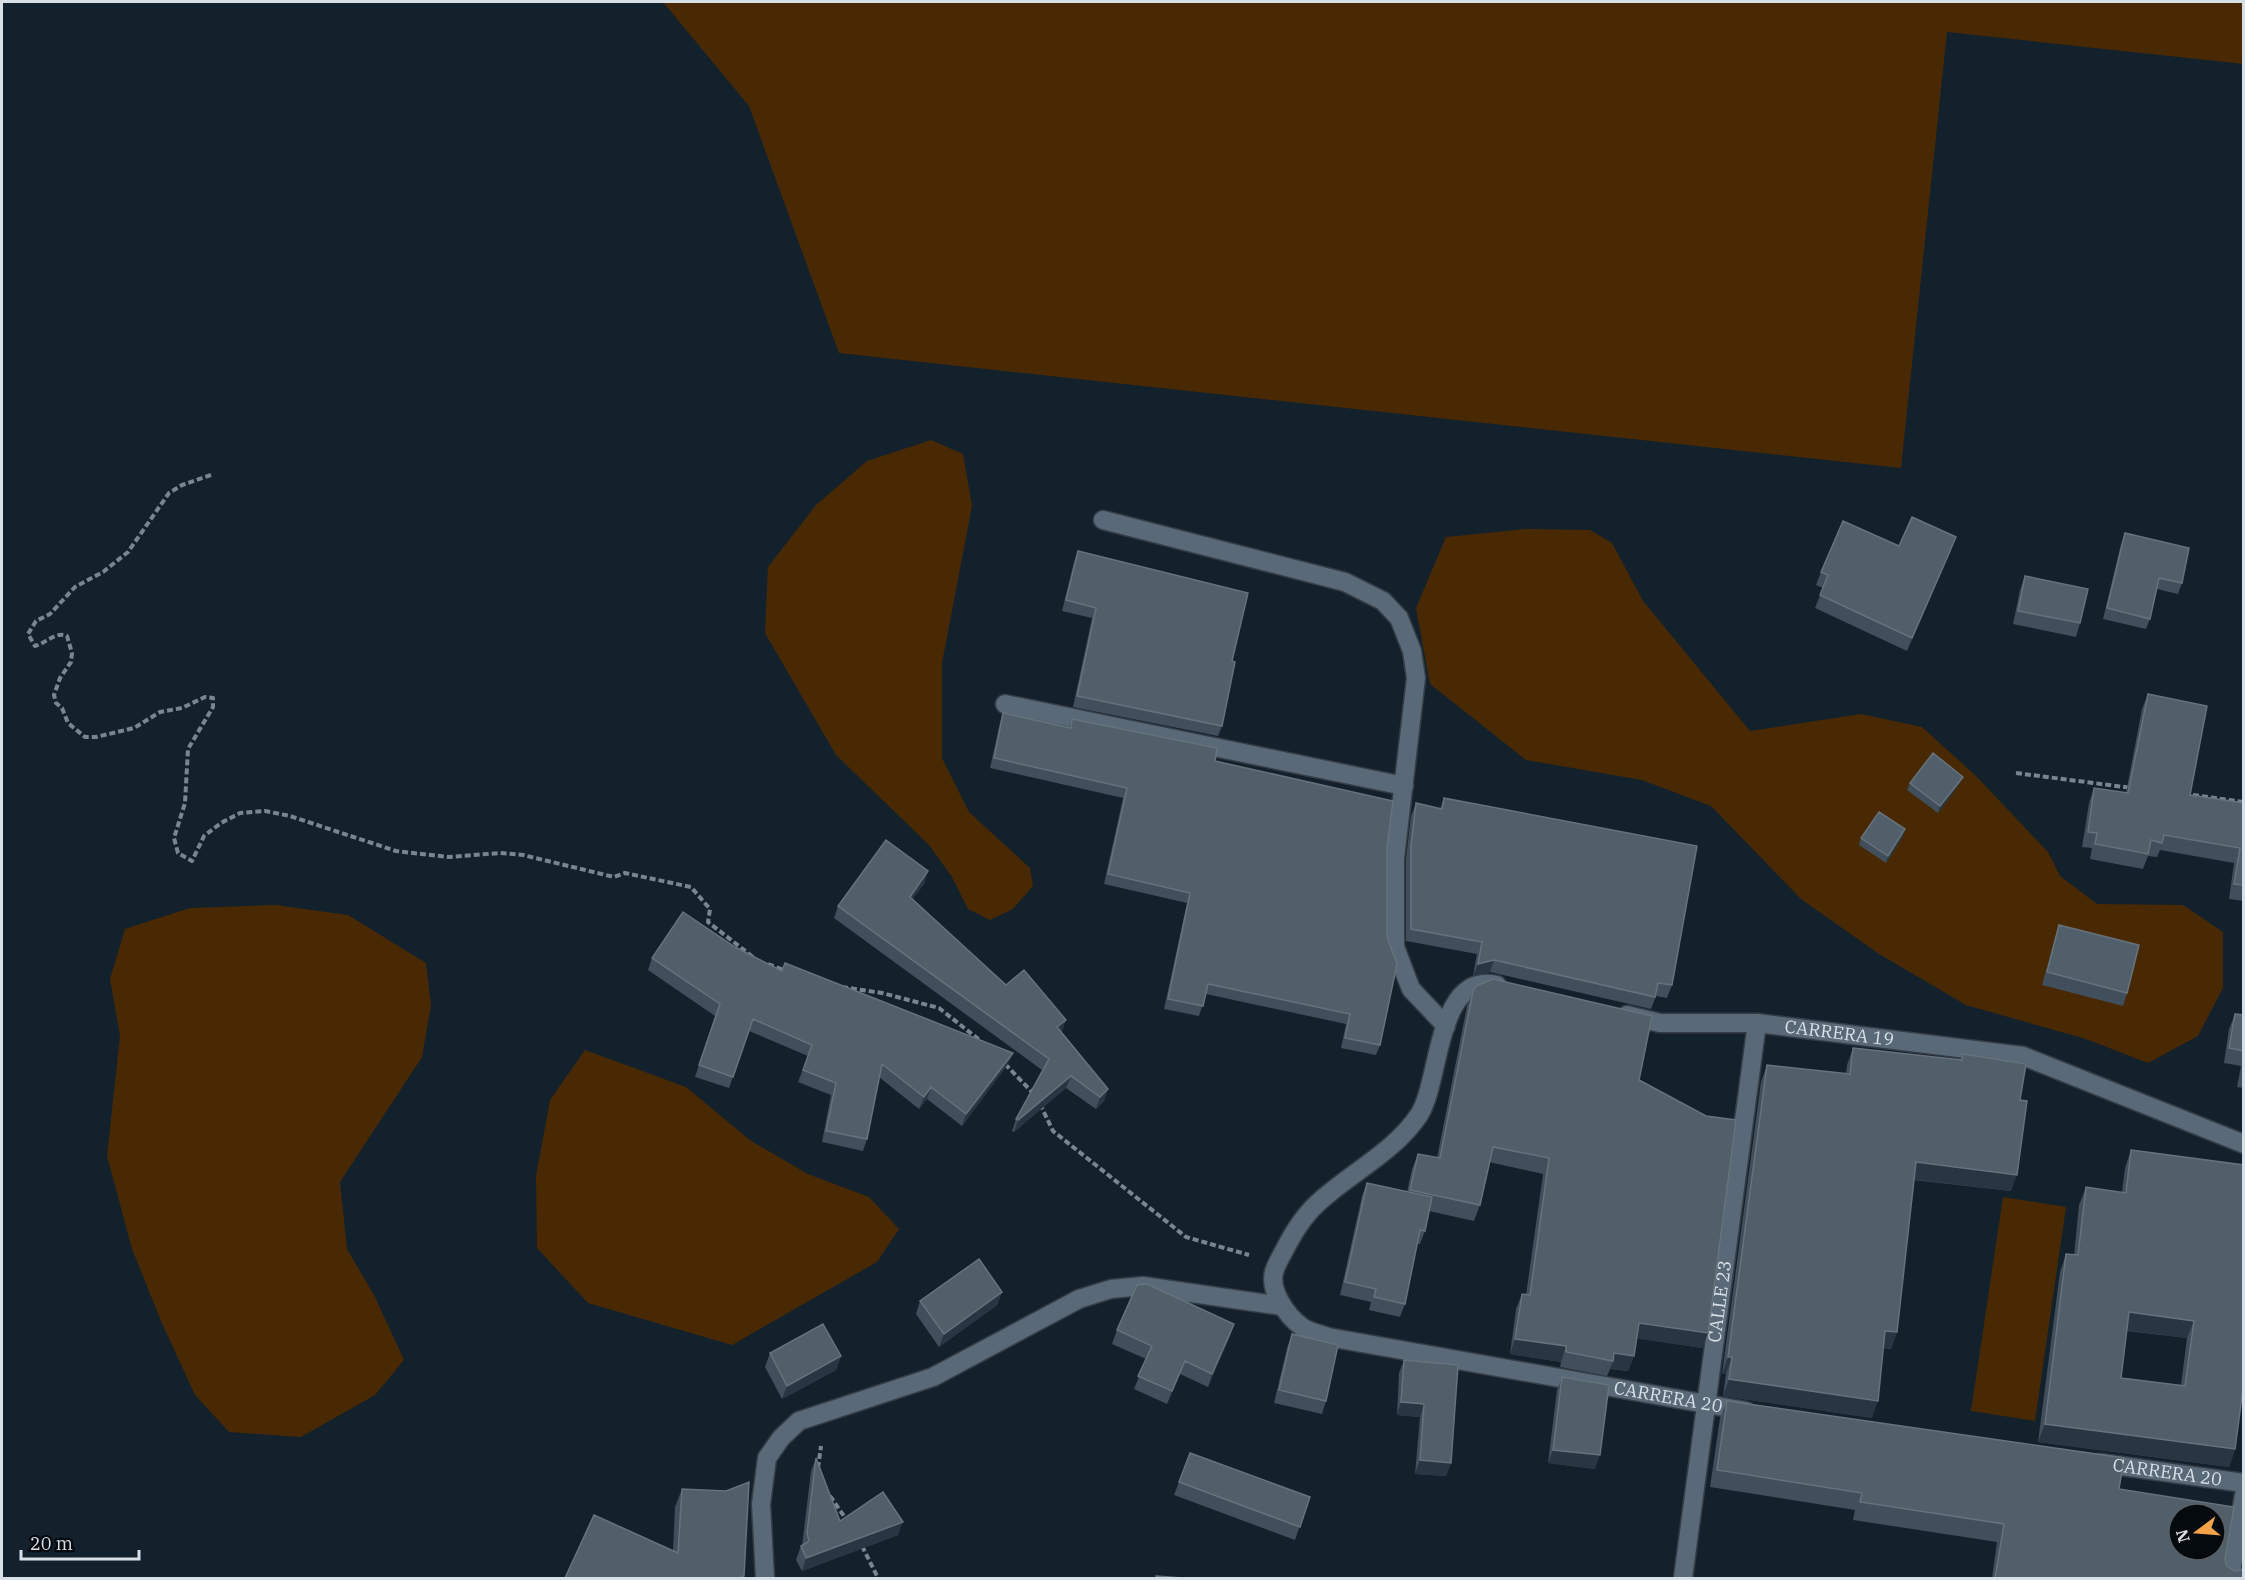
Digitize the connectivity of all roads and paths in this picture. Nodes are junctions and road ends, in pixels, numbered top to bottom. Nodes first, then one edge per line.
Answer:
1 (211, 475) dead end
2 (1103, 519) dead end
3 (1005, 704) dead end
4 (2016, 773) dead end
5 (1404, 786) junction
6 (2141, 789) edge
7 (2187, 794) edge
8 (2244, 801) edge
9 (788, 972) edge
10 (840, 986) edge
11 (1510, 988) edge
12 (1614, 1012) edge
13 (1757, 1023) junction
14 (1446, 1026) junction
15 (988, 1046) edge
16 (1005, 1064) edge
17 (2244, 1144) edge
18 (1279, 1261) junction
19 (1282, 1306) junction
20 (1706, 1405) junction
21 (832, 1410) junction
22 (1764, 1414) edge
23 (2080, 1460) edge
24 (818, 1478) edge
25 (2244, 1484) edge
26 (829, 1494) edge
27 (2244, 1495) edge
28 (851, 1525) edge
29 (861, 1544) edge
30 (765, 1578) edge
31 (878, 1578) edge
32 (1683, 1578) edge
33 (2230, 1578) edge

1 - 9 path
2 - 5 street
3 - 5 street
4 - 6 path
5 - 14 street
7 - 8 path
10 - 15 path
11 - 14 street
12 - 13 street, CARRERA 19
13 - 17 street, CARRERA 19
13 - 20 street, CALLE 23
14 - 18 street
16 - 18 path
18 - 19 street
19 - 20 street, CARRERA 20
19 - 21 street
20 - 22 street, CARRERA 20
20 - 32 street, CALLE 23
21 - 24 path
21 - 30 street
23 - 25 street, CARRERA 20
26 - 28 path
27 - 33 street
29 - 31 path

